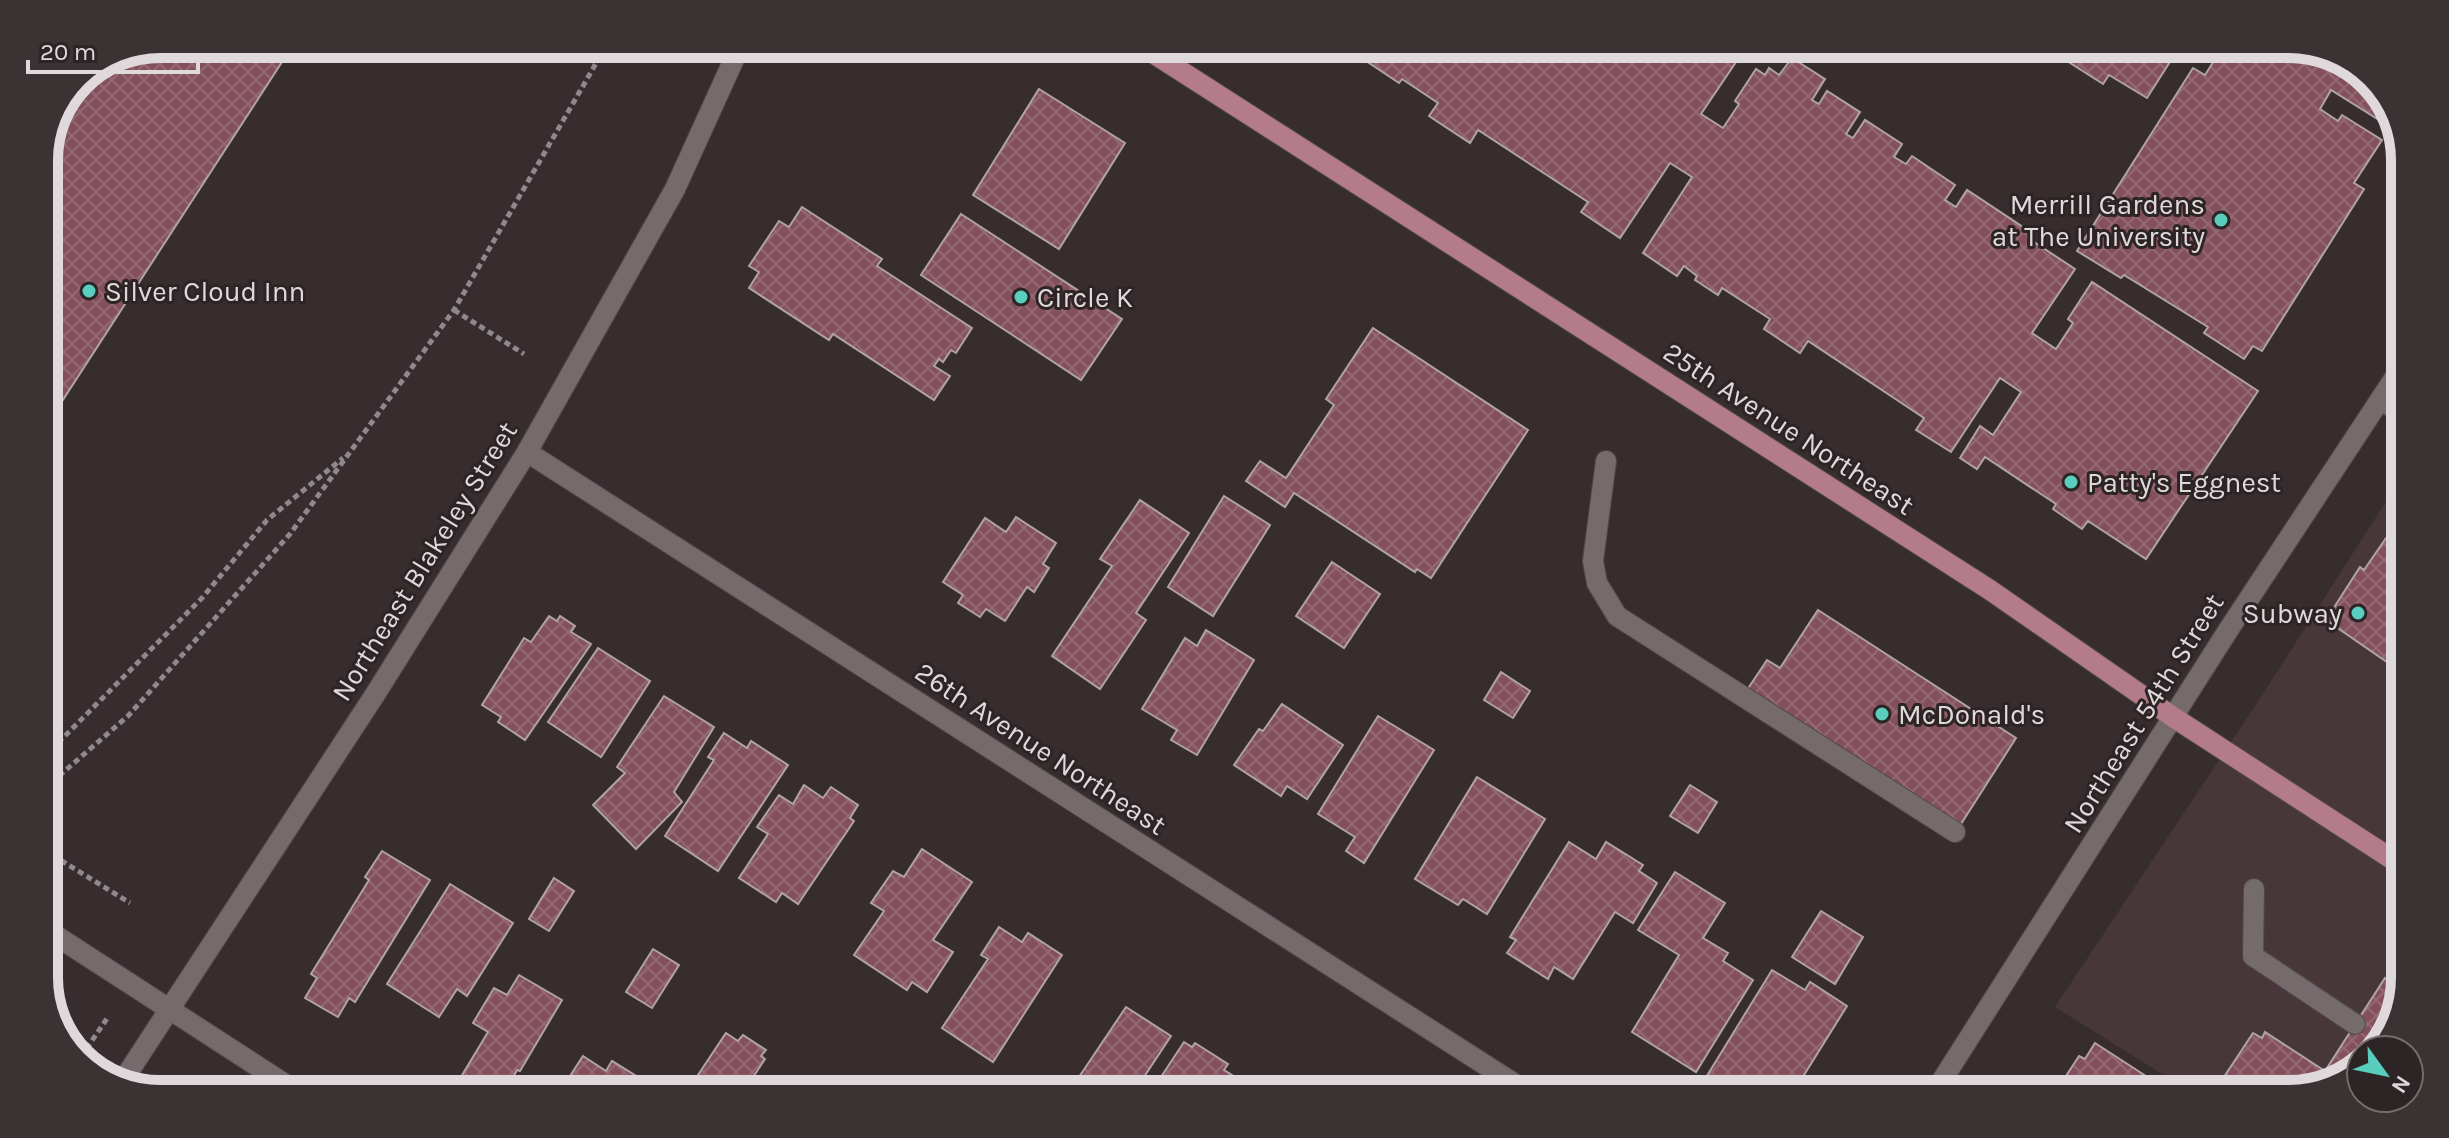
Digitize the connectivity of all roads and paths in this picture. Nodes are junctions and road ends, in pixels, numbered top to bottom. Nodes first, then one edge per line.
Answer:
1 (599, 58) edge
2 (735, 58) edge
3 (1161, 58) edge
4 (454, 310) junction
5 (524, 354) dead end
6 (2391, 383) edge
7 (2380, 400) junction
8 (2391, 406) edge
9 (350, 452) junction
10 (527, 452) junction
11 (1606, 461) dead end
12 (2173, 717) junction
13 (58, 744) edge
14 (58, 777) edge
15 (1955, 832) dead end
16 (2391, 858) edge
17 (58, 859) edge
18 (2254, 889) dead end
19 (130, 903) dead end
20 (58, 937) edge
21 (171, 1010) junction
22 (108, 1017) dead end
23 (2355, 1024) dead end
24 (87, 1049) edge
25 (127, 1074) edge
26 (279, 1080) edge
27 (1509, 1080) edge
28 (1942, 1080) edge

1 - 4 path
2 - 10 street, Northeast Blakeley Street
3 - 12 main road, 25th Avenue Northeast
4 - 5 path
4 - 9 path
6 - 7 street, Northeast 54th Street
7 - 8 street
7 - 12 street, Northeast 54th Street
9 - 13 path
9 - 14 path
10 - 21 street, Northeast Blakeley Street
10 - 27 street, 26th Avenue Northeast
11 - 15 street
12 - 16 main road, 25th Avenue Northeast
12 - 28 street, Northeast 54th Street
17 - 19 path
18 - 23 street
20 - 21 street
21 - 25 street, Northeast Blakeley Street
21 - 26 street
22 - 24 path

